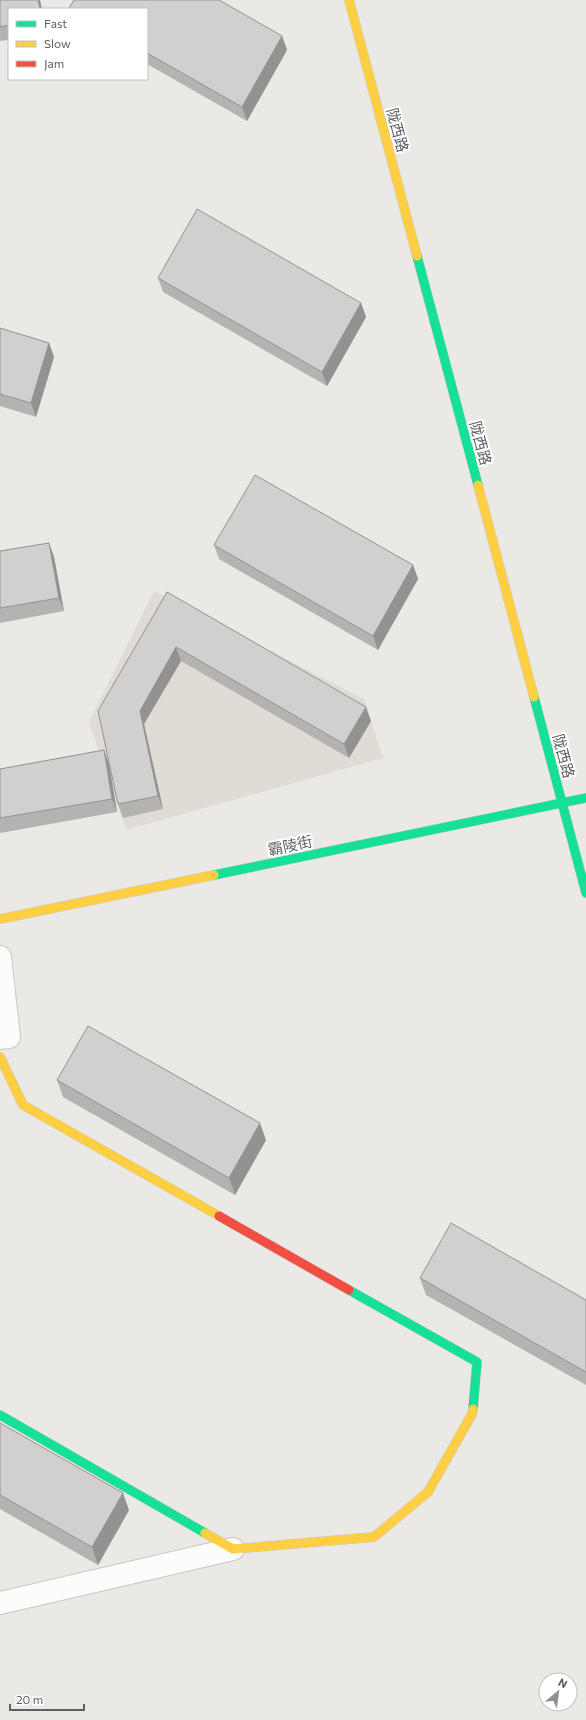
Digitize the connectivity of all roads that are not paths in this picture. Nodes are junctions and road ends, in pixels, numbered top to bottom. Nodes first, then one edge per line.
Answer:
1 (349, 0) edge
2 (586, 798) edge
3 (562, 803) junction
4 (586, 893) edge
5 (0, 918) edge
6 (0, 956) edge
7 (0, 1038) edge
8 (0, 1057) edge
9 (0, 1415) edge
10 (233, 1549) junction
11 (0, 1603) edge

1 - 3 street, 陇西路
2 - 3 street, 霸陵街
3 - 4 street, 陇西路
3 - 5 street, 霸陵街
6 - 7 street
8 - 10 street
9 - 10 street
10 - 11 street

